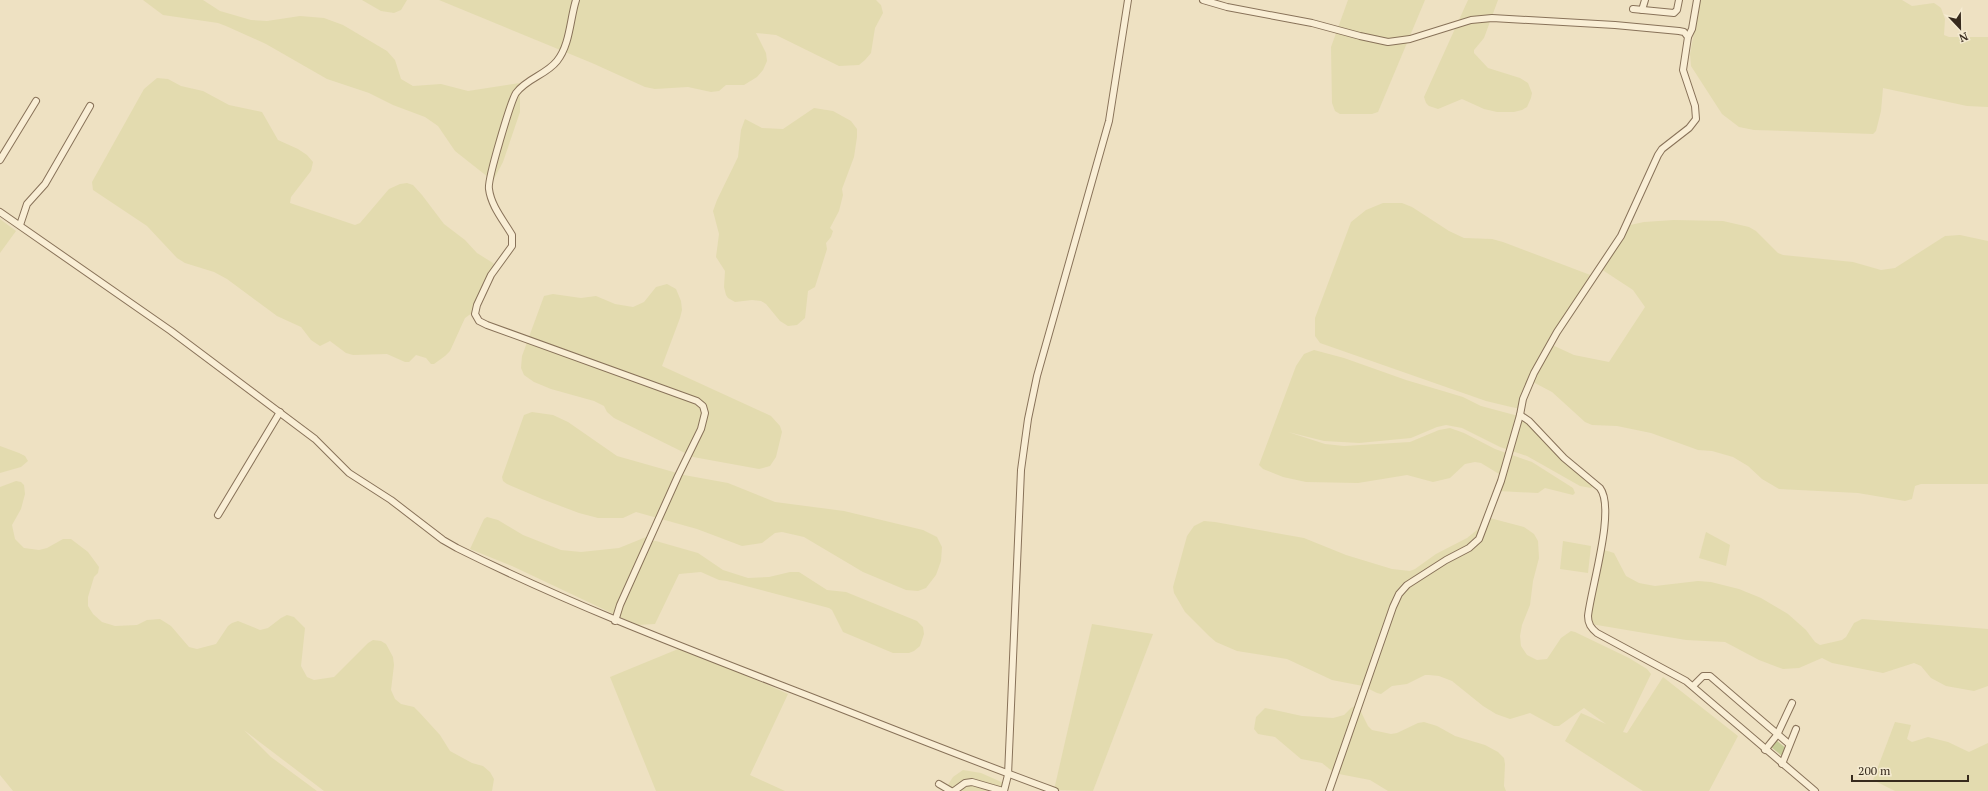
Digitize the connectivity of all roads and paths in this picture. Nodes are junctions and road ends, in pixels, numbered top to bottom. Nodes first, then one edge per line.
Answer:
1 (576, 0) edge
2 (1128, 0) edge
3 (1203, 0) edge
4 (1645, 0) edge
5 (1679, 0) edge
6 (1697, 0) edge
7 (1633, 8) dead end
8 (1642, 10) junction
9 (1688, 37) junction
10 (36, 101) dead end
11 (90, 106) dead end
12 (0, 160) edge
13 (0, 212) edge
14 (20, 225) junction
15 (280, 412) junction
16 (1520, 414) junction
17 (218, 515) dead end
18 (615, 620) junction
19 (1693, 686) junction
20 (1792, 703) dead end
21 (1796, 729) dead end
22 (1777, 735) junction
23 (1789, 744) junction
24 (1765, 750) junction
25 (1782, 764) junction
26 (1008, 775) junction
27 (939, 784) dead end
28 (951, 791) edge
29 (954, 791) edge
30 (1004, 791) edge
31 (1055, 791) edge
32 (1329, 791) edge
33 (1815, 791) edge

1 - 18 street
2 - 26 street
3 - 9 street
4 - 8 street
5 - 8 street
6 - 9 street
7 - 8 street
9 - 16 street
10 - 12 street
11 - 14 street
13 - 14 street
14 - 15 street
15 - 17 street
15 - 18 street
16 - 19 street
16 - 32 street
18 - 26 street
19 - 22 street
19 - 24 street
20 - 22 street
21 - 23 street
22 - 23 street
22 - 24 street
23 - 25 street
24 - 25 street
25 - 33 street
26 - 30 street
26 - 31 street
27 - 28 street
29 - 30 street

